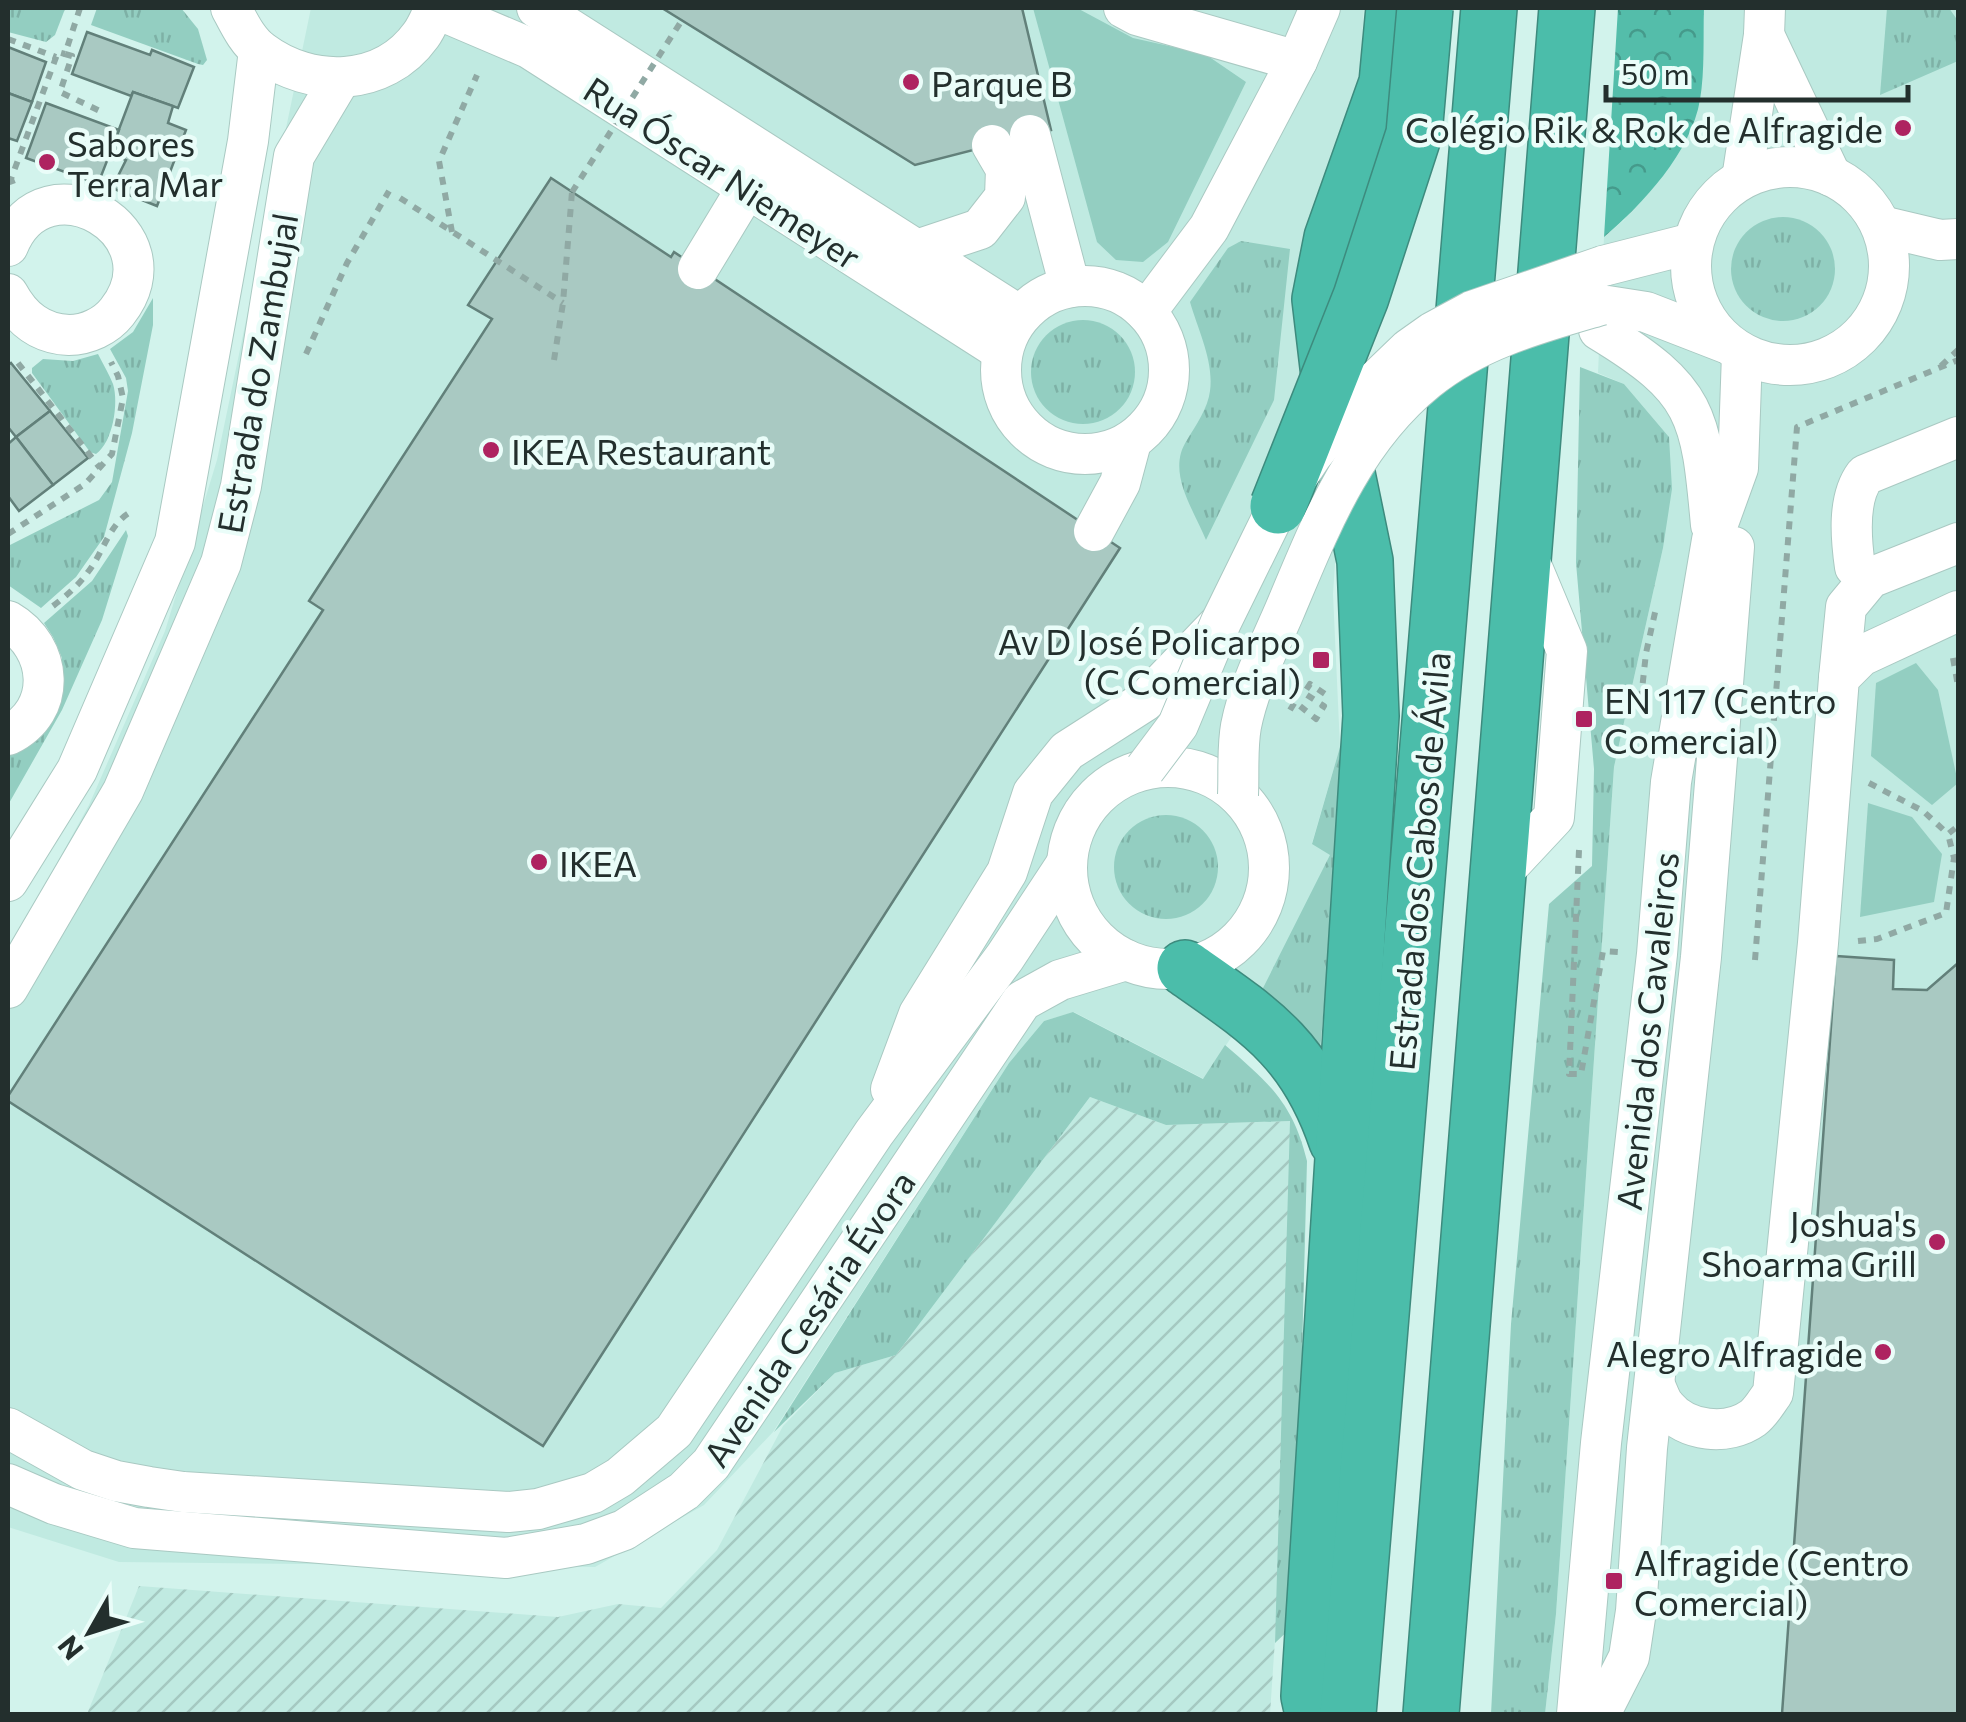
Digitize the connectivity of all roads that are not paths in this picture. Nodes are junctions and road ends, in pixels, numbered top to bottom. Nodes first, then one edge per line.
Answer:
1 (231, 8) edge
2 (435, 8) edge
3 (537, 8) edge
4 (1124, 8) edge
5 (1320, 8) edge
6 (1394, 8) edge
7 (1425, 8) edge
8 (1489, 8) edge
9 (1567, 8) edge
10 (1764, 21) edge
11 (259, 50) junction
12 (1298, 61) junction
13 (340, 79) junction
14 (1830, 176) junction
15 (1742, 179) junction
16 (748, 188) junction
17 (1881, 226) junction
18 (9, 238) edge
19 (1958, 238) edge
20 (1693, 243) junction
21 (917, 250) junction
22 (698, 269) dead end
23 (1070, 286) junction
24 (8, 294) edge
25 (1601, 300) junction
26 (1146, 312) junction
27 (1011, 334) junction
28 (1734, 348) junction
29 (1958, 437) edge
30 (1131, 442) junction
31 (1738, 468) junction
32 (1278, 506) junction
33 (1094, 532) dead end
34 (1712, 540) junction
35 (1958, 543) edge
36 (1870, 578) junction
37 (1958, 611) edge
38 (1221, 622) junction
39 (14, 625) edge
40 (1839, 678) junction
41 (8, 735) edge
42 (1145, 769) junction
43 (1238, 795) junction
44 (1067, 863) junction
45 (8, 881) edge
46 (1126, 960) junction
47 (1185, 968) junction
48 (8, 988) edge
49 (874, 1134) junction
50 (1341, 1153) junction
51 (1655, 1386) junction
52 (8, 1428) edge
53 (8, 1484) edge
54 (1314, 1714) edge
55 (1348, 1714) edge
56 (1431, 1714) edge
57 (1577, 1714) edge
58 (1600, 1714) edge

1 - 11 street
2 - 13 street
2 - 16 street, Rua Óscar Niemeyer
3 - 21 street, Rua Óscar Niemeyer
4 - 12 street
5 - 12 street
6 - 50 highway
7 - 32 highway, bridge
8 - 55 highway, Estrada dos Cabos de Ávila
9 - 56 highway
10 - 14 street
10 - 15 street
11 - 13 street
11 - 45 street, Estrada do Zambujal
12 - 26 street
13 - 48 street, Estrada do Zambujal
14 - 15 street
14 - 17 street
15 - 20 street
16 - 22 street
16 - 27 street, Rua Óscar Niemeyer
17 - 19 street
17 - 28 street
18 - 24 street
20 - 25 street
20 - 28 street
21 - 23 street
21 - 27 street, Rua Óscar Niemeyer
23 - 26 street
23 - 27 street
25 - 28 street
25 - 32 street, bridge
25 - 34 street
25 - 43 street, bridge
26 - 30 street
27 - 30 street
28 - 31 street, Avenida dos Cavaleiros
29 - 36 street
30 - 33 street
31 - 34 street, Avenida dos Cavaleiros
31 - 51 street
32 - 38 street, bridge
34 - 57 street, Avenida dos Cavaleiros
35 - 36 street
36 - 40 street
37 - 40 street
38 - 42 street, bridge
38 - 49 street
39 - 41 street
40 - 51 street
42 - 43 street
42 - 44 street
43 - 47 street
44 - 46 street
44 - 49 street, Avenida Cesária Évora
46 - 47 street
46 - 53 street, Avenida Cesária Évora
47 - 50 highway
49 - 52 street, Avenida Cesária Évora
50 - 54 highway
51 - 58 street

